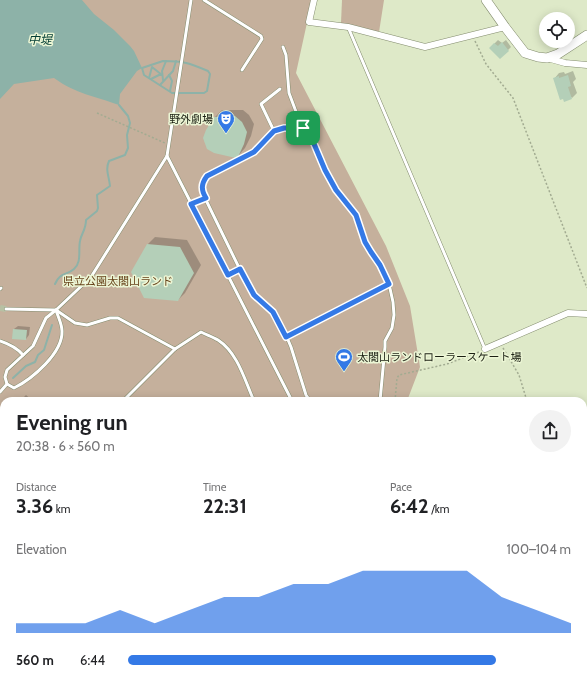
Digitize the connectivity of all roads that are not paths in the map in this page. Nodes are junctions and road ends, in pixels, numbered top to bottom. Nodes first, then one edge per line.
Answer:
1 (191, 0) edge
2 (204, 0) edge
3 (314, 0) edge
4 (486, 0) edge
5 (348, 27) junction
6 (504, 27) junction
7 (587, 35) edge
8 (283, 47) dead end
9 (547, 58) junction
10 (587, 65) edge
11 (242, 70) dead end
12 (280, 89) dead end
13 (303, 128) junction
14 (274, 131) junction
15 (167, 156) junction
16 (206, 198) junction
17 (191, 204) junction
18 (240, 269) junction
19 (228, 275) junction
20 (389, 284) junction
21 (6, 310) tunnel mouth
22 (56, 310) junction
23 (587, 314) edge
24 (286, 337) junction
25 (0, 341) edge
26 (175, 349) junction
27 (485, 349) joint
28 (23, 355) junction
29 (7, 384) junction
30 (0, 392) edge
31 (127, 397) edge
32 (252, 397) edge
33 (290, 397) edge
34 (307, 397) edge
35 (380, 397) edge

1 - 15 lane
2 - 11 lane
3 - 5 street
4 - 6 street
5 - 6 street
5 - 27 lane
6 - 9 street
7 - 9 street
8 - 13 lane
9 - 10 street
12 - 14 lane
13 - 14 lane
13 - 20 lane
14 - 16 lane
15 - 17 lane
15 - 22 lane
16 - 17 lane
16 - 18 lane
17 - 19 lane
18 - 19 lane
18 - 24 lane
19 - 33 lane
20 - 24 lane
20 - 35 lane
21 - 22 lane
22 - 26 lane
22 - 28 lane
22 - 29 lane
23 - 27 street
24 - 34 lane
25 - 28 lane
26 - 31 lane
26 - 32 lane
28 - 29 lane
29 - 30 lane

